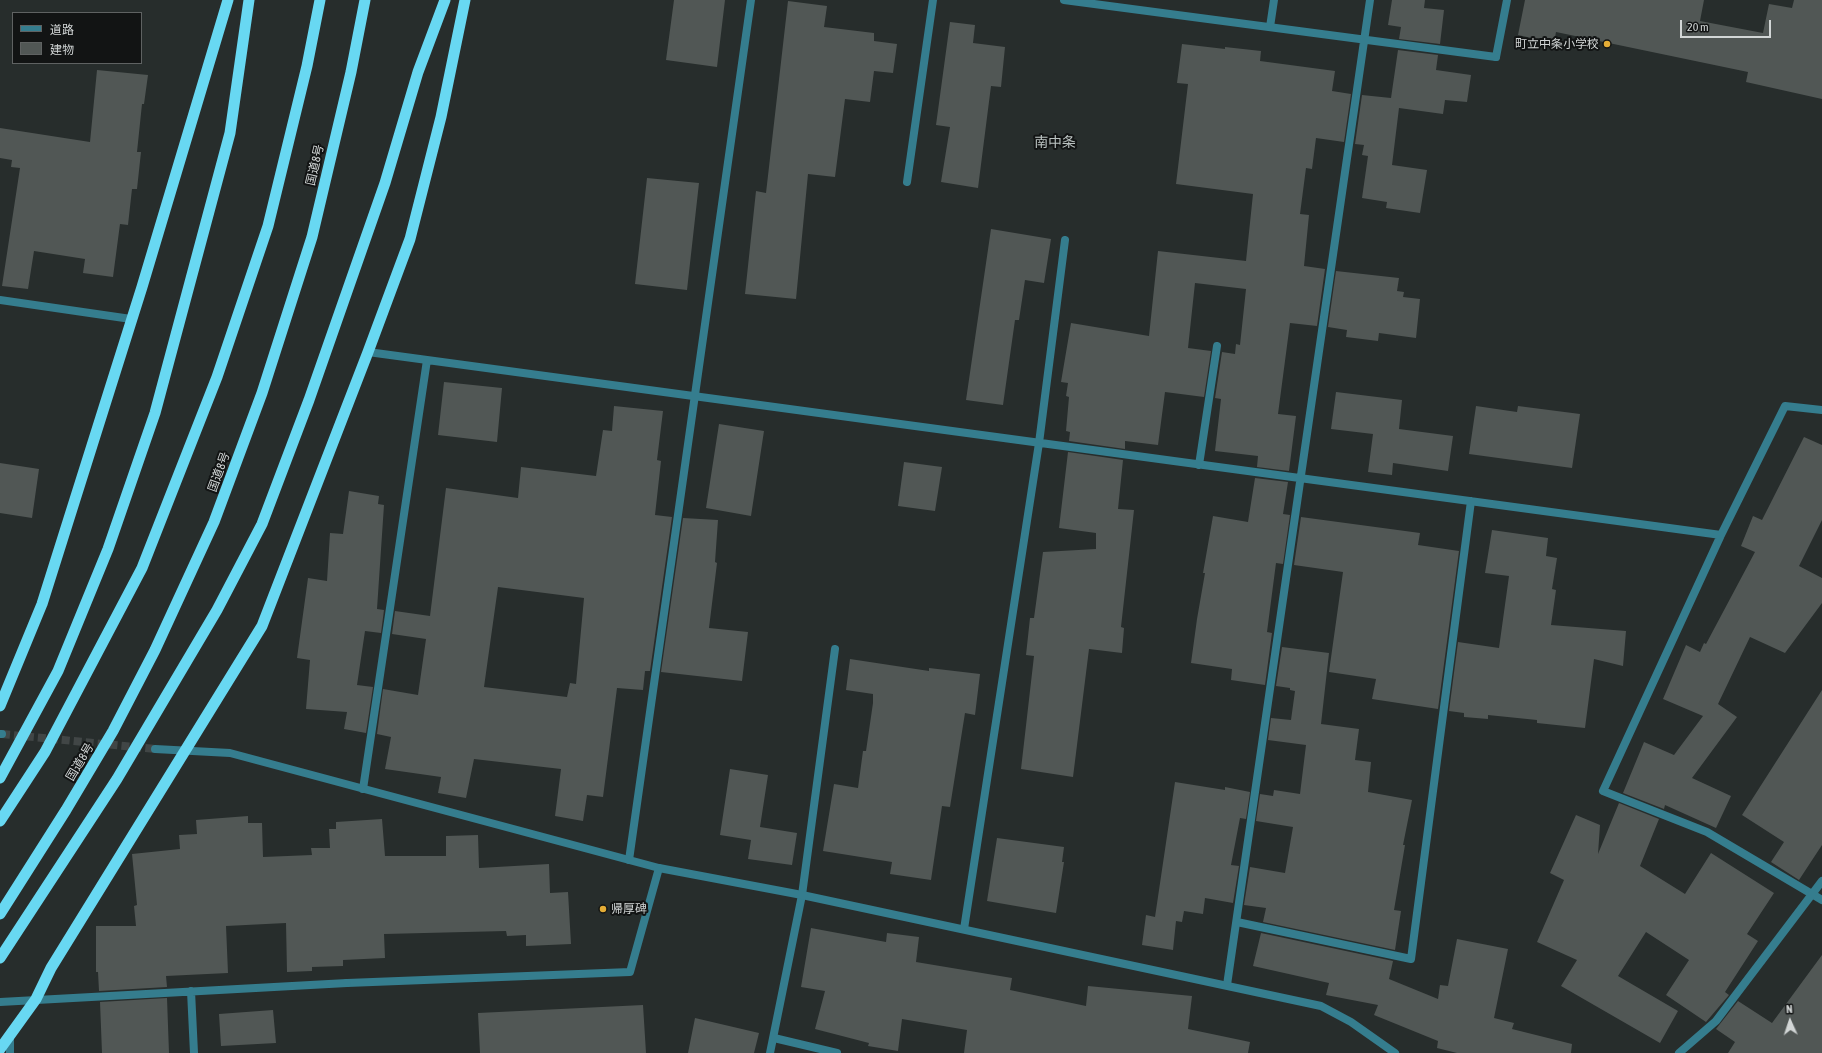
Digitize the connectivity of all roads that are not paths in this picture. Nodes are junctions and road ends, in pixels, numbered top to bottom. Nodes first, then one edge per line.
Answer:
1 (228, 0) edge
2 (249, 0) edge
3 (320, 0) edge
4 (365, 0) edge
5 (445, 0) edge
6 (465, 0) edge
7 (751, 0) edge
8 (933, 0) edge
9 (1064, 0) edge
10 (1274, 0) edge
11 (1370, 0) edge
12 (1507, 0) edge
13 (1270, 27) junction
14 (1364, 40) junction
15 (907, 182) dead end
16 (1065, 240) dead end
17 (0, 300) edge
18 (131, 319) junction
19 (1217, 346) dead end
20 (368, 352) junction
21 (427, 360) junction
22 (696, 396) junction
23 (1822, 410) edge
24 (1039, 443) junction
25 (1199, 465) junction
26 (1301, 479) junction
27 (1471, 502) junction
28 (1721, 535) junction
29 (835, 649) dead end
30 (0, 706) edge
31 (155, 749) tunnel mouth
32 (186, 752) junction
33 (0, 778) edge
34 (363, 789) junction
35 (0, 821) edge
36 (628, 860) junction
37 (659, 868) junction
38 (1822, 881) edge
39 (1812, 894) junction
40 (802, 895) junction
41 (1822, 900) edge
42 (0, 914) edge
43 (1237, 922) junction
44 (964, 929) junction
45 (0, 958) edge
46 (1227, 985) junction
47 (191, 991) junction
48 (36, 999) junction
49 (0, 1002) edge
50 (10, 1036) junction
51 (774, 1038) junction
52 (0, 1049) edge
53 (10, 1053) edge
54 (194, 1053) edge
55 (770, 1053) edge
56 (837, 1053) edge
57 (1395, 1053) edge
58 (1680, 1053) edge

1 - 18 highway
2 - 33 highway
3 - 35 highway
4 - 42 highway, 国道8号
5 - 45 highway
6 - 20 highway
7 - 22 street
8 - 15 street
9 - 13 street
10 - 13 street
11 - 14 street
12 - 14 street
13 - 14 street
14 - 26 street
16 - 24 street
17 - 18 street
18 - 30 highway
19 - 25 street
20 - 21 street
20 - 32 highway
21 - 22 street
21 - 34 street
22 - 24 street
22 - 36 street
23 - 28 street
24 - 25 street
24 - 44 street
25 - 26 street
26 - 27 street
26 - 43 street
27 - 28 street
27 - 43 street
28 - 39 street
29 - 40 street
31 - 32 street
32 - 34 street
32 - 48 highway
34 - 36 street
36 - 37 street
37 - 40 street
37 - 47 street
38 - 39 street
39 - 41 street
39 - 58 street
40 - 44 street
40 - 51 street
43 - 46 street
44 - 46 street
46 - 57 street
47 - 48 street
47 - 54 street
48 - 49 street
48 - 50 highway
50 - 52 highway
50 - 53 street
51 - 55 street
51 - 56 street

